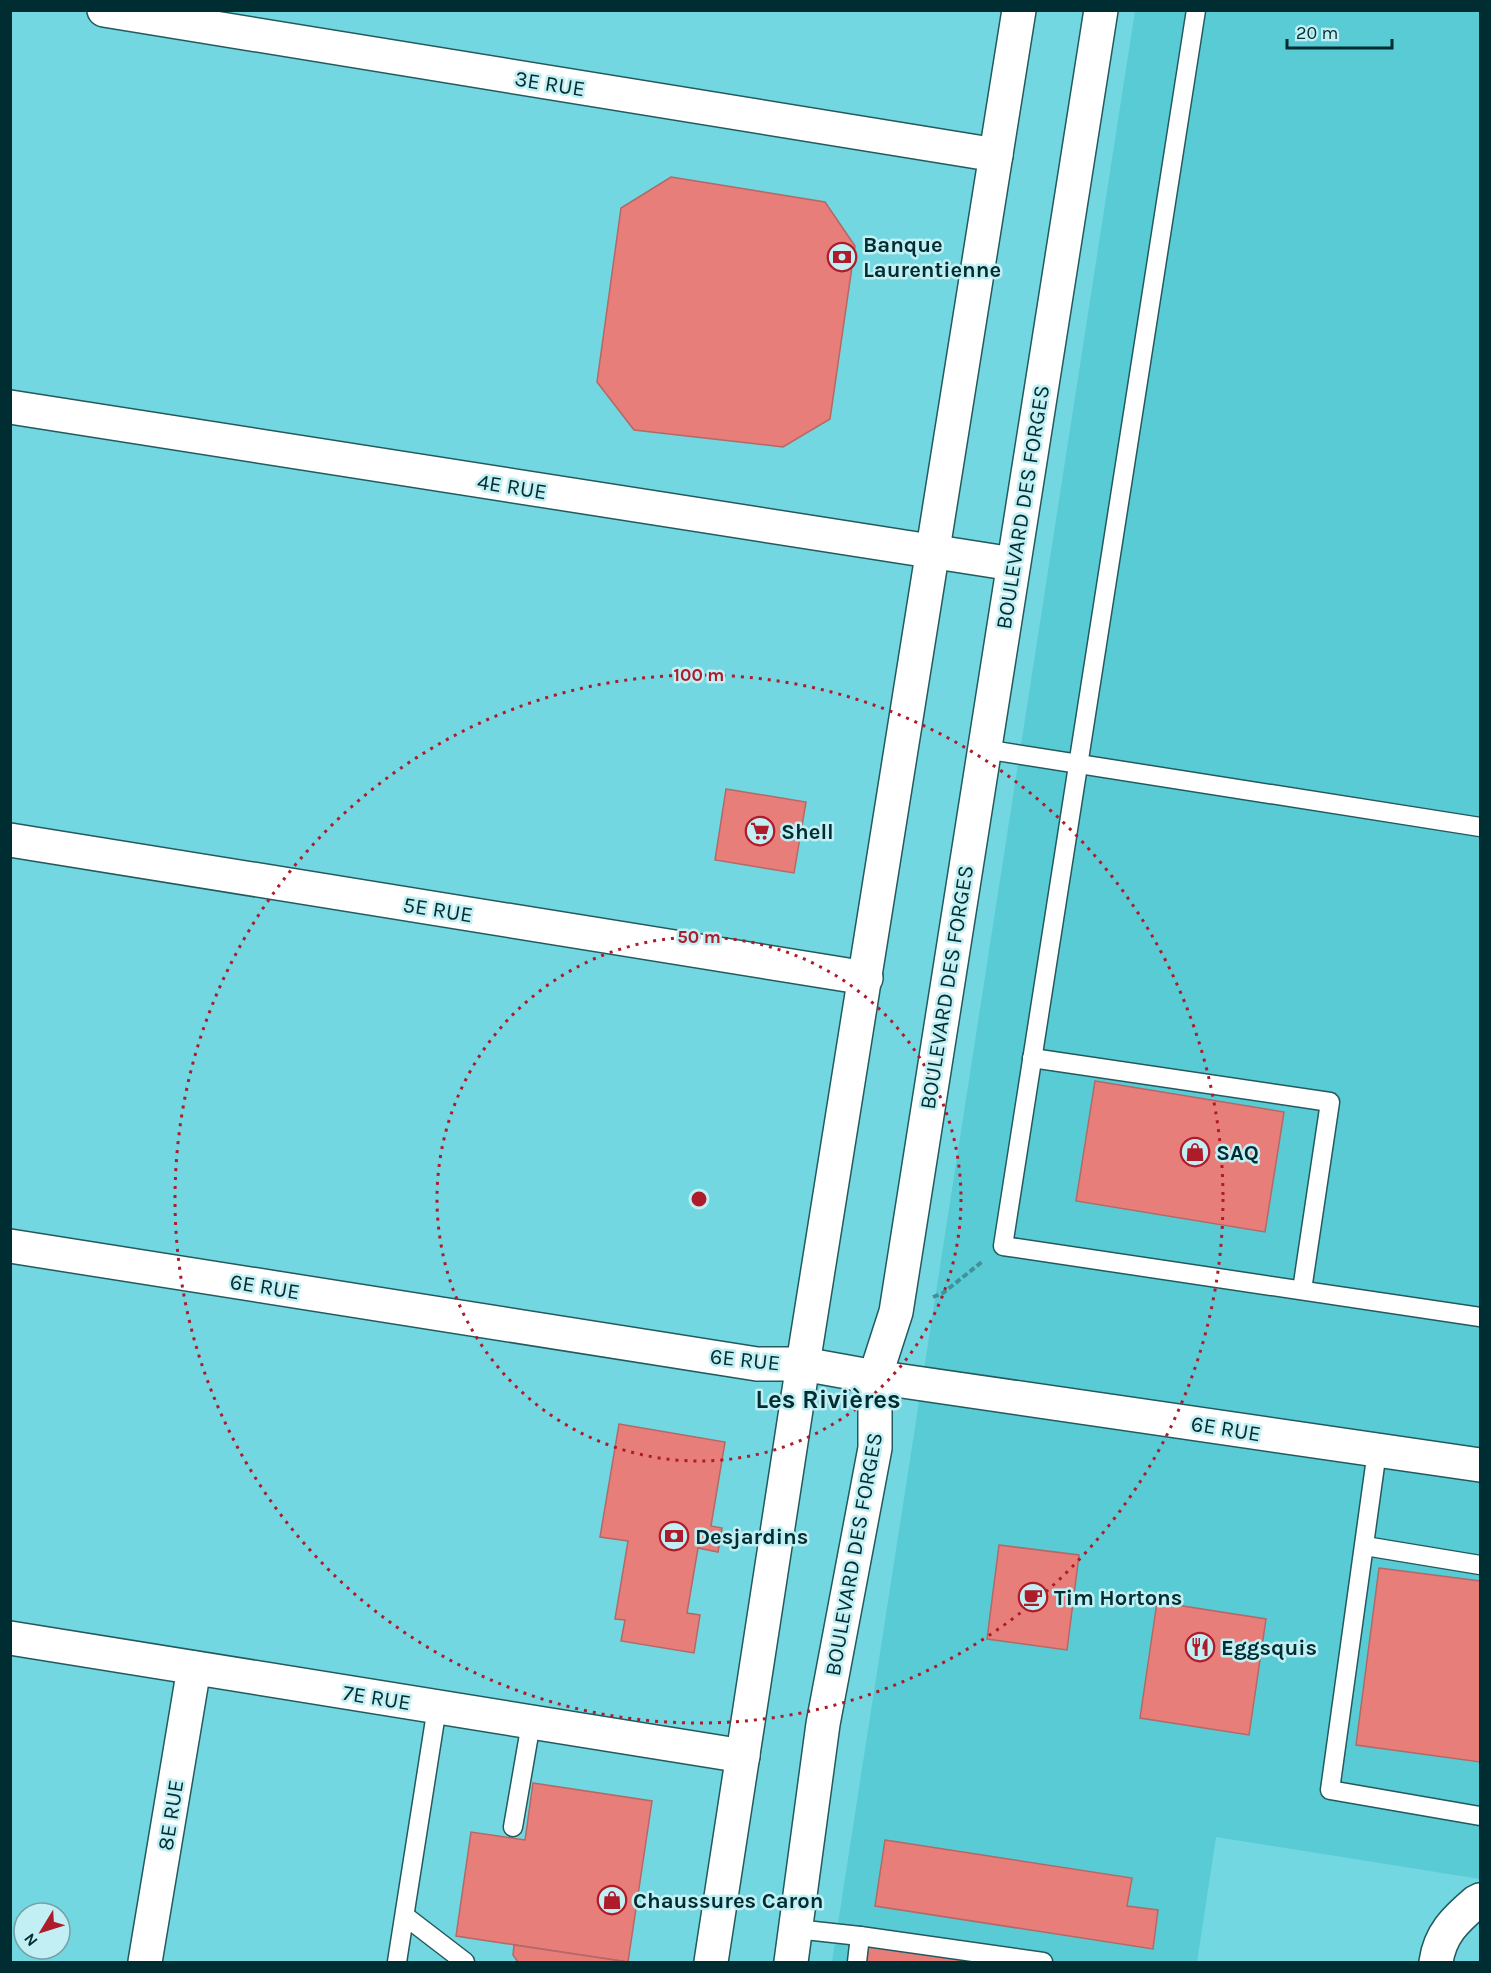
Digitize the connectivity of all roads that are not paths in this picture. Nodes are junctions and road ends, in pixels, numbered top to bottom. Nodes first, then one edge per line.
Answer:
1 (104, 10) edge
2 (1018, 10) edge
3 (1101, 10) edge
4 (1196, 10) edge
5 (996, 155) junction
6 (10, 407) edge
7 (933, 552) junction
8 (1014, 564) junction
9 (984, 749) junction
10 (1078, 763) junction
11 (1480, 827) edge
12 (10, 840) edge
13 (866, 978) junction
14 (1032, 1058) junction
15 (10, 1246) edge
16 (1302, 1290) junction
17 (1480, 1317) edge
18 (803, 1364) junction
19 (875, 1377) junction
20 (1377, 1451) junction
21 (1480, 1465) edge
22 (1365, 1546) junction
23 (1480, 1565) edge
24 (10, 1638) edge
25 (194, 1668) junction
26 (437, 1707) junction
27 (531, 1723) junction
28 (743, 1756) junction
29 (1480, 1816) edge
30 (513, 1827) dead end
31 (1480, 1900) edge
32 (405, 1916) junction
33 (796, 1929) junction
34 (860, 1936) junction
35 (145, 1962) edge
36 (397, 1962) edge
37 (465, 1962) edge
38 (711, 1962) edge
39 (791, 1962) edge
40 (857, 1962) edge
41 (1043, 1962) edge
42 (1436, 1962) edge

1 - 5 street, 3E RUE
2 - 5 street
3 - 8 street, BOULEVARD DES FORGES
4 - 10 lane
5 - 7 street
6 - 7 street, 4E RUE
7 - 8 street, 4E RUE
7 - 13 street
8 - 9 street, BOULEVARD DES FORGES
9 - 10 lane
9 - 19 street, BOULEVARD DES FORGES
10 - 11 lane
10 - 14 lane
12 - 13 street, 5E RUE
13 - 18 street
14 - 16 lane
14 - 16 lane
15 - 18 street, 6E RUE
16 - 17 lane
18 - 19 street, 6E RUE
18 - 28 street
19 - 20 street, 6E RUE
19 - 33 street, BOULEVARD DES FORGES
20 - 21 street, 6E RUE
20 - 22 lane
22 - 23 lane
22 - 29 lane
24 - 25 street, 7E RUE
25 - 26 street, 7E RUE
25 - 35 street, 8E RUE
26 - 27 street, 7E RUE
26 - 32 lane
27 - 28 street, 7E RUE
27 - 30 lane
28 - 38 street
31 - 42 street
32 - 36 lane
32 - 37 lane
33 - 34 lane
33 - 39 street, BOULEVARD DES FORGES
34 - 40 lane
34 - 41 lane

